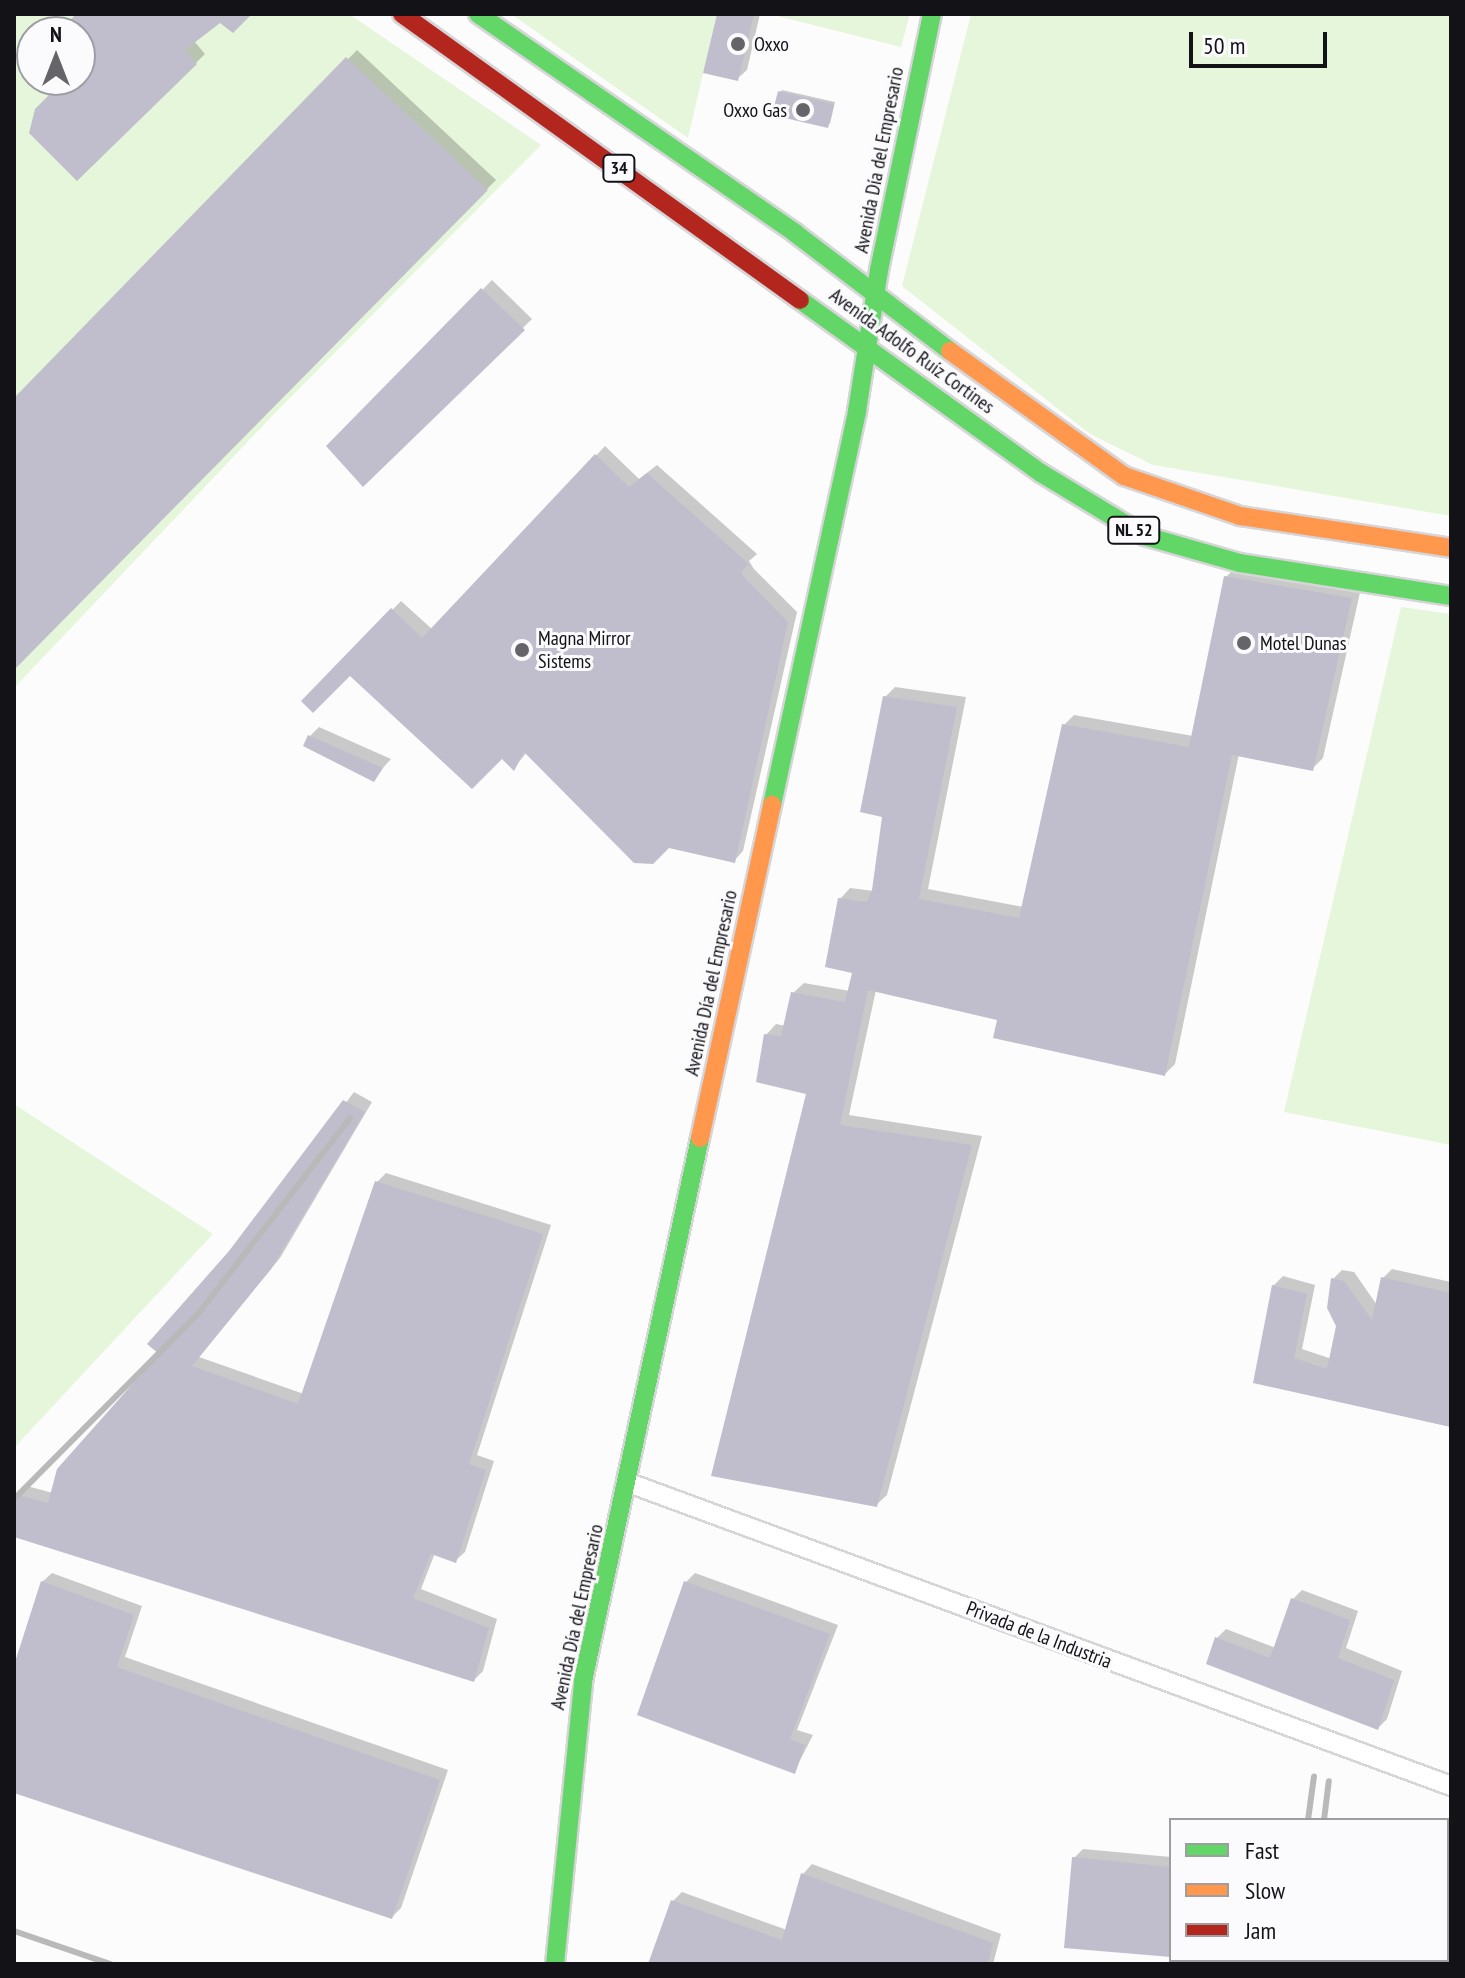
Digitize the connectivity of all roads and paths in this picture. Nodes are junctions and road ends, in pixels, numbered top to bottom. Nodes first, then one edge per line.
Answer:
1 (402, 14) edge
2 (478, 14) edge
3 (932, 14) edge
4 (875, 292) junction
5 (868, 344) junction
6 (1451, 548) edge
7 (1451, 596) edge
8 (629, 1483) junction
9 (1451, 1786) edge
10 (555, 1964) edge

1 - 5 main road, Avenida Adolfo Ruíz Cortines / 34
2 - 4 main road, Avenida Adolfo Ruíz Cortines / 34
3 - 4 main road, Avenida Día del Empresario
4 - 5 main road, Avenida Día del Empresario
4 - 6 main road, Avenida Adolfo Ruíz Cortines / NL 52
5 - 7 main road, Avenida Adolfo Ruíz Cortines / NL 52
5 - 8 main road, Avenida Día del Empresario
8 - 9 street, Privada de la Industria
8 - 10 main road, Avenida Día del Empresario

